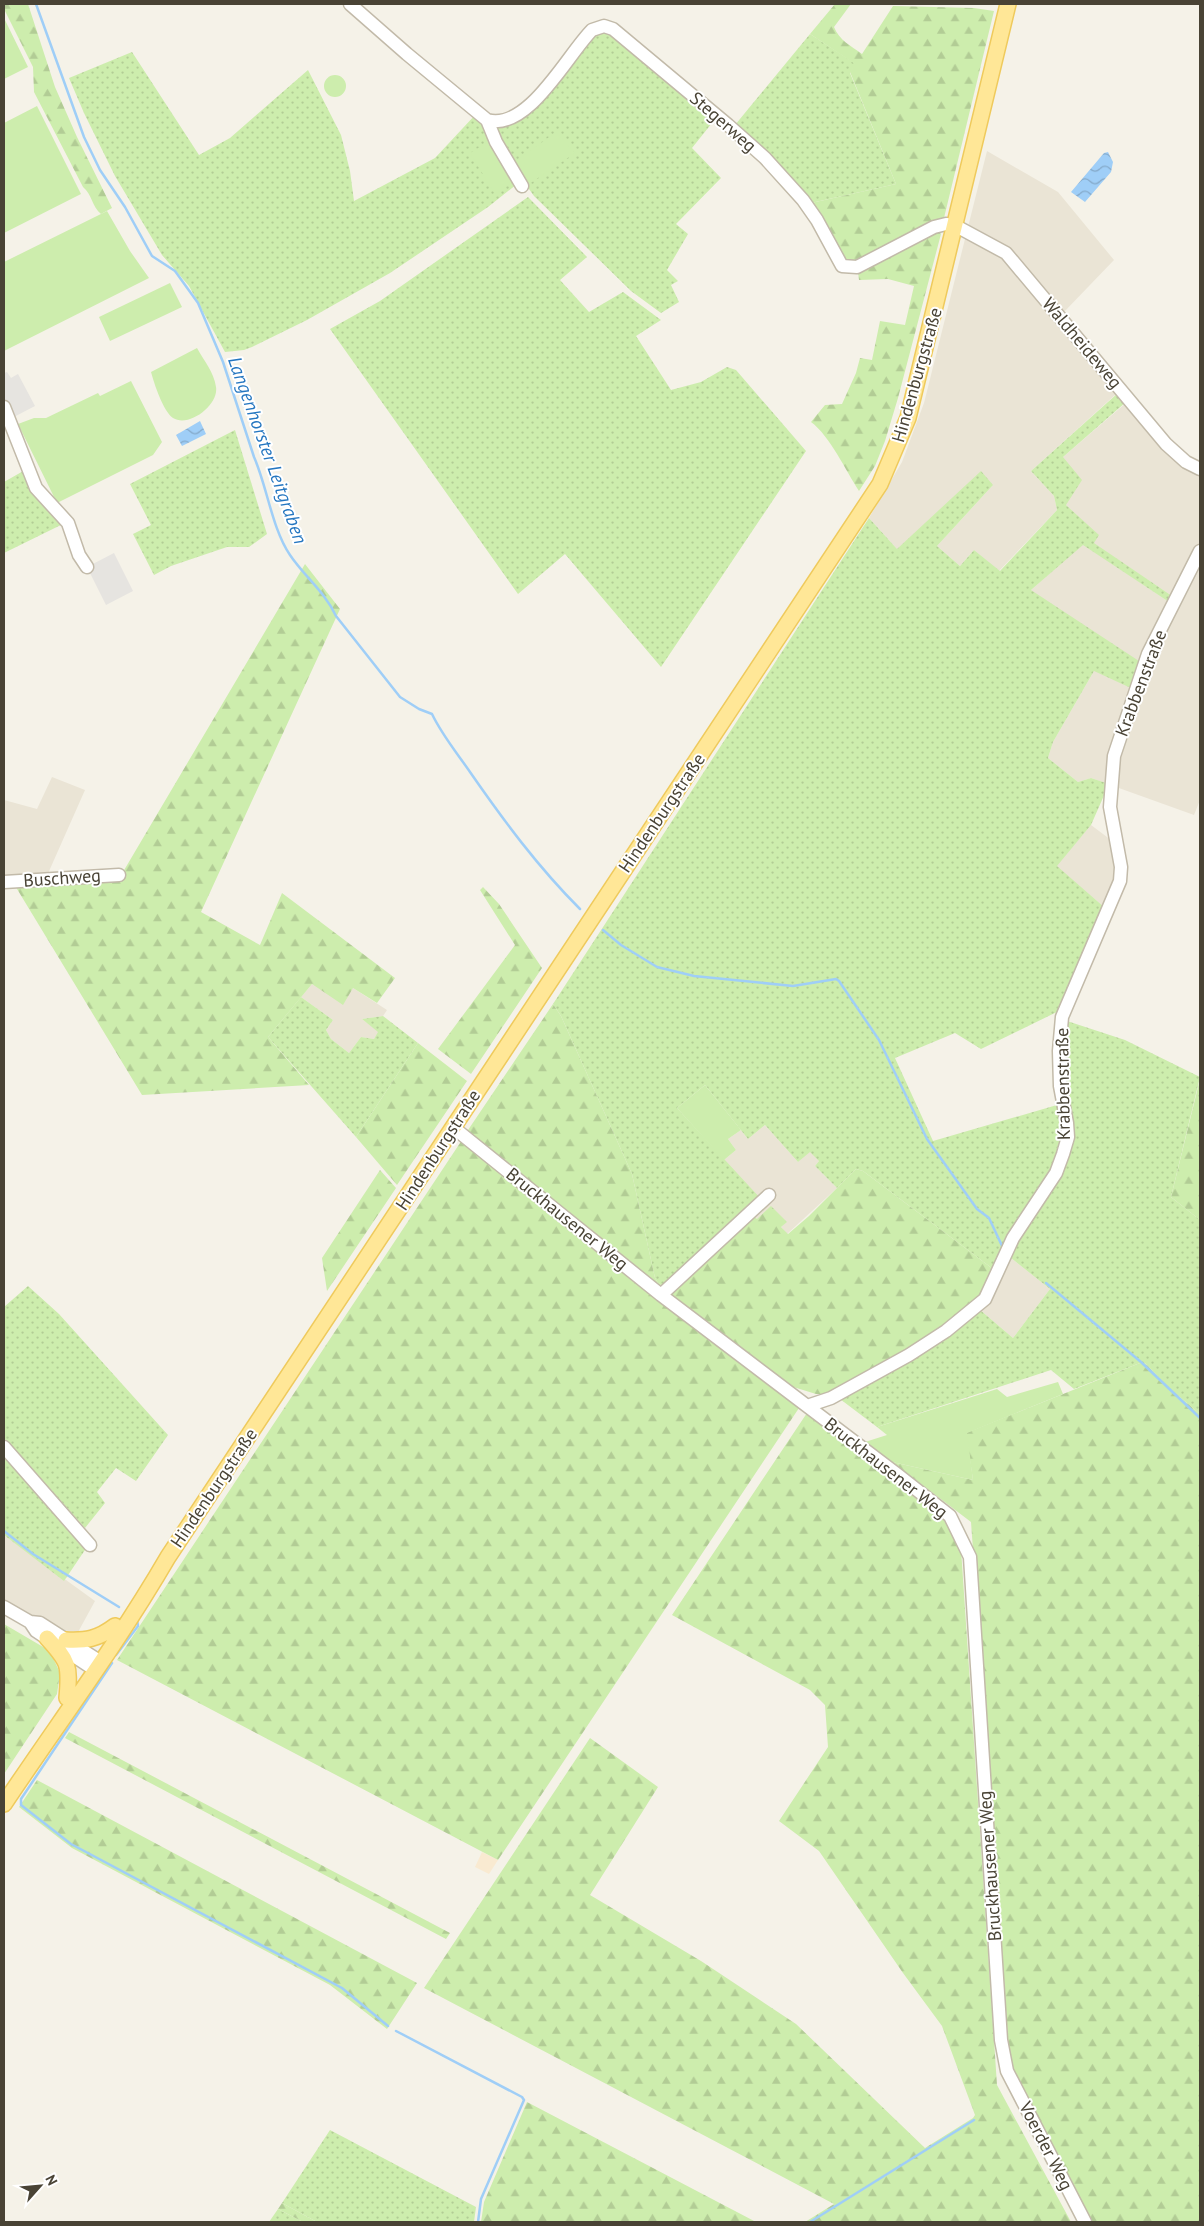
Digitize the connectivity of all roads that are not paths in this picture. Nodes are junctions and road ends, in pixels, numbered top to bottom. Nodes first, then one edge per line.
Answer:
1 (350, 4) edge
2 (1008, 4) edge
3 (487, 120) junction
4 (522, 186) dead end
5 (956, 226) junction
6 (4, 407) edge
7 (1200, 469) edge
8 (1200, 551) edge
9 (87, 567) dead end
10 (120, 875) dead end
11 (4, 882) edge
12 (454, 1128) junction
13 (769, 1194) dead end
14 (660, 1295) junction
15 (807, 1406) junction
16 (4, 1447) edge
17 (90, 1545) dead end
18 (168, 1556) junction
19 (4, 1607) edge
20 (30, 1622) junction
21 (115, 1626) junction
22 (47, 1638) junction
23 (66, 1640) junction
24 (95, 1664) junction
25 (67, 1698) junction
26 (22, 1777) junction
27 (4, 1804) edge
28 (1007, 2071) joint
29 (1085, 2222) edge

1 - 3 street
2 - 5 main road, Hindenburgstraße
3 - 4 street
3 - 5 street, Stegerweg
5 - 7 street, Waldheideweg
5 - 12 main road, Hindenburgstraße
6 - 9 street
8 - 15 street, Krabbenstraße
10 - 11 street, Buschweg
12 - 14 street, Bruckhausener Weg
12 - 18 main road, Hindenburgstraße
13 - 14 street
14 - 15 street, Bruckhausener Weg
15 - 28 street, Bruckhausener Weg
16 - 17 street
18 - 21 main road, Hindenburgstraße
18 - 24 main road, Hindenburgstraße
19 - 20 street
20 - 22 street
20 - 23 street
21 - 23 main road
21 - 24 main road, Hindenburgstraße
22 - 24 street
22 - 25 main road
23 - 24 street
24 - 25 main road, Hindenburgstraße
24 - 26 main road, Hindenburgstraße
25 - 26 main road, Hindenburgstraße
26 - 27 main road, Hindenburgstraße
28 - 29 street, Voerder Weg

